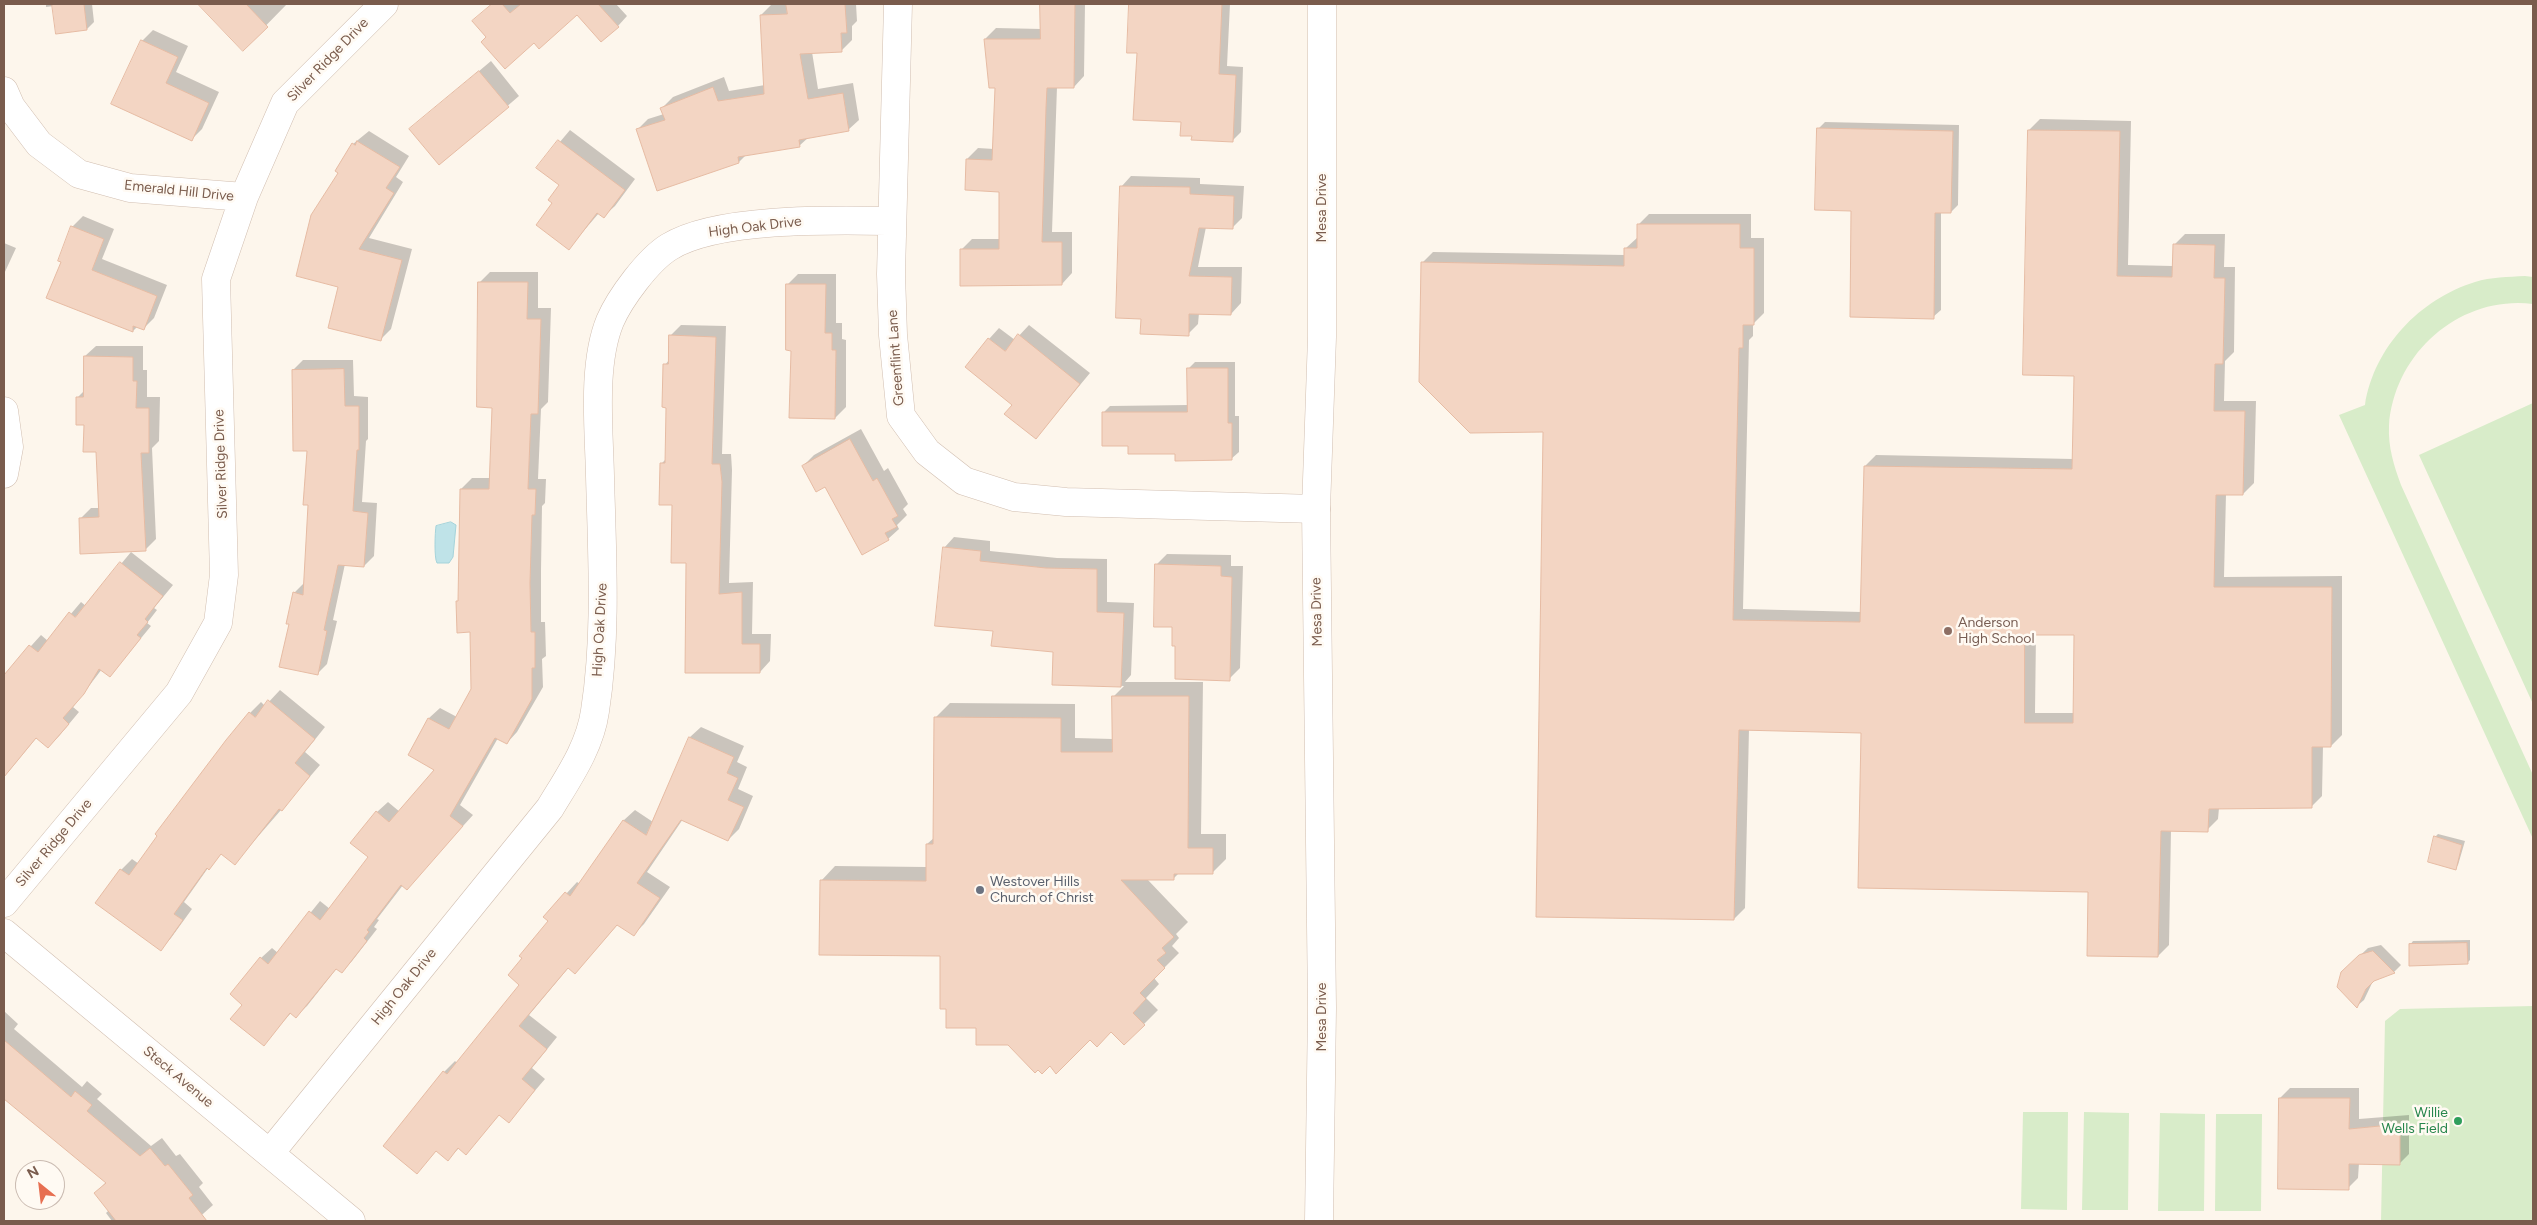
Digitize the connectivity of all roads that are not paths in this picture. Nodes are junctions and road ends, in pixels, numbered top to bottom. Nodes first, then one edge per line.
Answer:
1 (384, 4) edge
2 (898, 4) edge
3 (1322, 4) edge
4 (4, 91) edge
5 (244, 197) junction
6 (892, 221) junction
7 (4, 411) edge
8 (4, 474) edge
9 (1316, 509) junction
10 (4, 903) edge
11 (4, 933) edge
12 (270, 1153) junction
13 (351, 1221) edge
14 (1319, 1221) edge

1 - 5 street, Silver Ridge Drive
2 - 6 street, Greenflint Lane
3 - 9 street, Mesa Drive
4 - 5 street, Emerald Hill Drive
5 - 10 street, Silver Ridge Drive
6 - 9 street, Greenflint Lane
6 - 12 street, High Oak Drive
7 - 8 street
9 - 14 street, Mesa Drive
11 - 12 street, Steck Avenue
12 - 13 street, Steck Avenue

